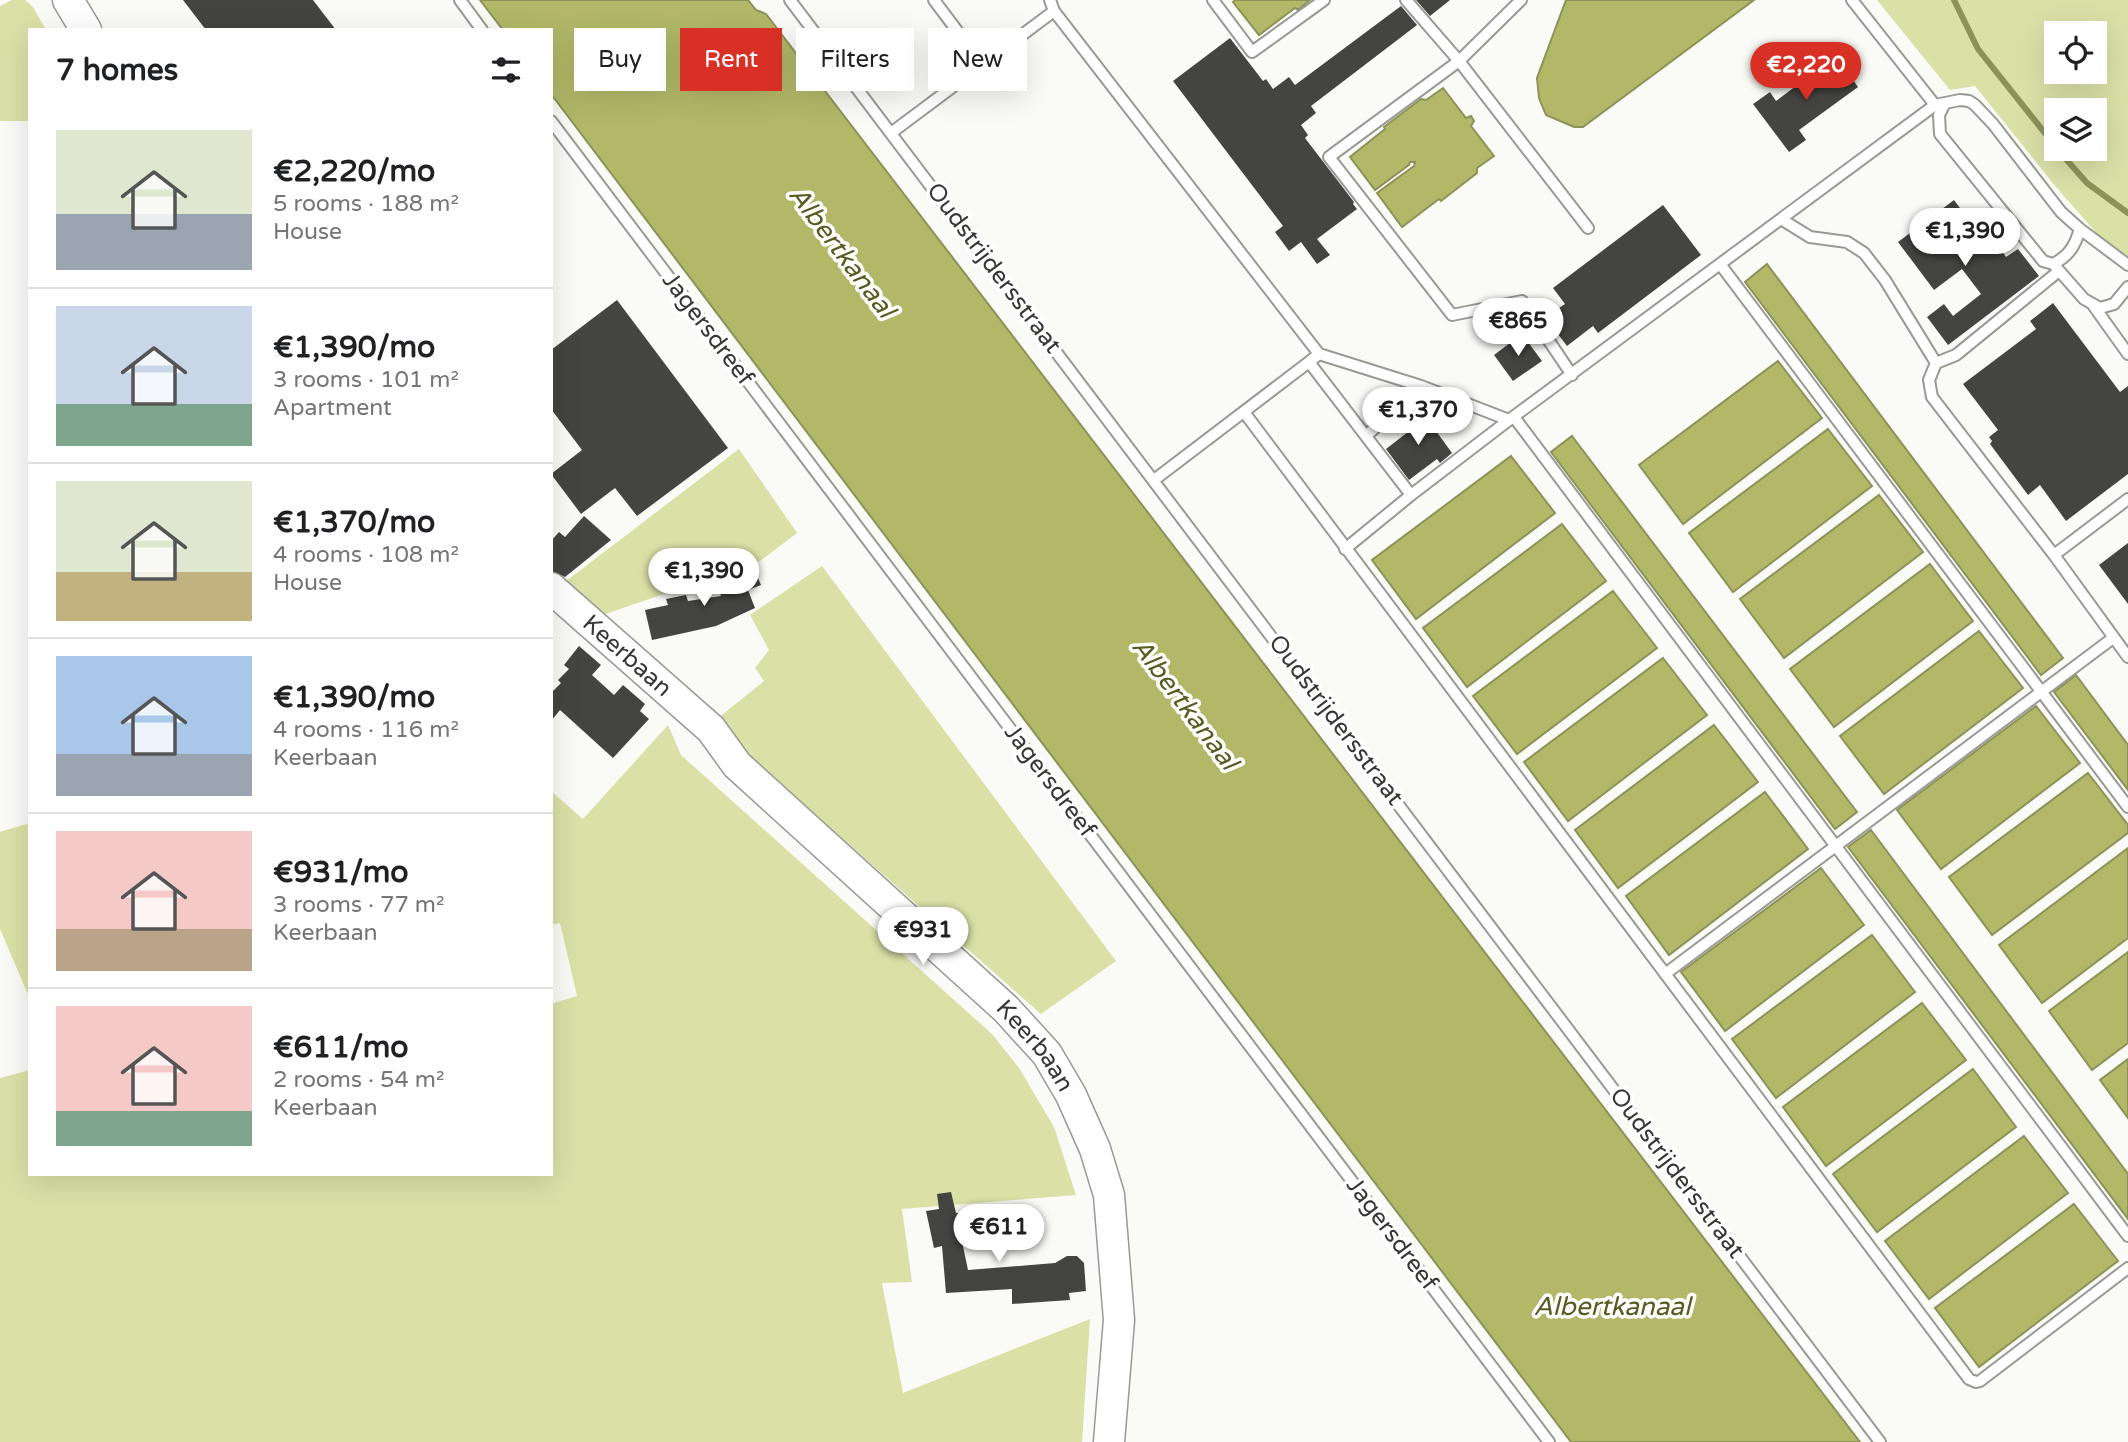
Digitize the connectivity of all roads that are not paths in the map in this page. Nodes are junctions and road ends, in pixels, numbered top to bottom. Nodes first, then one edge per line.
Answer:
1 (68, 0) edge
2 (460, 0) edge
3 (790, 0) edge
4 (934, 0) edge
5 (1213, 0) edge
6 (1324, 0) edge
7 (1406, 0) edge
8 (1521, 0) edge
9 (1852, 0) edge
10 (1052, 6) edge
11 (85, 28) edge
12 (481, 28) edge
13 (955, 28) edge
14 (1025, 28) edge
15 (1459, 61) junction
16 (946, 91) edge
17 (1939, 105) junction
18 (553, 124) edge
19 (891, 133) junction
20 (1781, 219) junction
21 (1588, 228) dead end
22 (2080, 229) junction
23 (1720, 264) junction
24 (2128, 265) edge
25 (2056, 267) junction
26 (2128, 287) edge
27 (2092, 304) junction
28 (1319, 354) junction
29 (2128, 354) edge
30 (1309, 362) junction
31 (1937, 363) junction
32 (1572, 374) junction
33 (1421, 386) junction
34 (1244, 412) junction
35 (1511, 418) junction
36 (1366, 436) junction
37 (1154, 480) junction
38 (1411, 495) junction
39 (2128, 499) edge
40 (1345, 549) junction
41 (2054, 555) junction
42 (553, 591) edge
43 (2113, 638) junction
44 (2128, 657) edge
45 (2041, 692) junction
46 (2128, 807) edge
47 (1836, 846) junction
48 (1665, 974) junction
49 (2128, 1236) edge
50 (2128, 1268) edge
51 (1109, 1442) edge
52 (1549, 1442) edge
53 (1881, 1442) edge

1 - 11 street
2 - 12 lane
3 - 19 lane, Oudstrijdersstraat
4 - 13 lane
5 - 6 lane
7 - 15 lane
8 - 15 lane
9 - 17 lane
10 - 14 lane
10 - 28 lane
15 - 21 lane
15 - 32 lane
16 - 19 lane
17 - 20 lane
17 - 22 lane
17 - 25 lane
18 - 52 lane, Jagersdreef
19 - 37 lane, Oudstrijdersstraat
20 - 23 lane
20 - 31 lane
22 - 24 lane
22 - 25 lane
23 - 32 lane
23 - 45 lane
25 - 27 lane
25 - 31 lane
26 - 27 lane
27 - 29 lane
28 - 30 lane
28 - 33 lane
30 - 34 lane
30 - 36 lane
31 - 41 lane
32 - 35 lane
33 - 35 lane
33 - 36 lane
34 - 37 lane
34 - 40 lane
35 - 38 lane
35 - 47 lane
36 - 38 lane
37 - 53 lane, Oudstrijdersstraat
38 - 40 lane
39 - 41 lane
40 - 48 lane
41 - 43 lane
42 - 51 street, Keerbaan
43 - 44 lane
43 - 45 lane
45 - 46 lane
45 - 47 lane
47 - 48 lane
47 - 49 lane
48 - 50 lane

